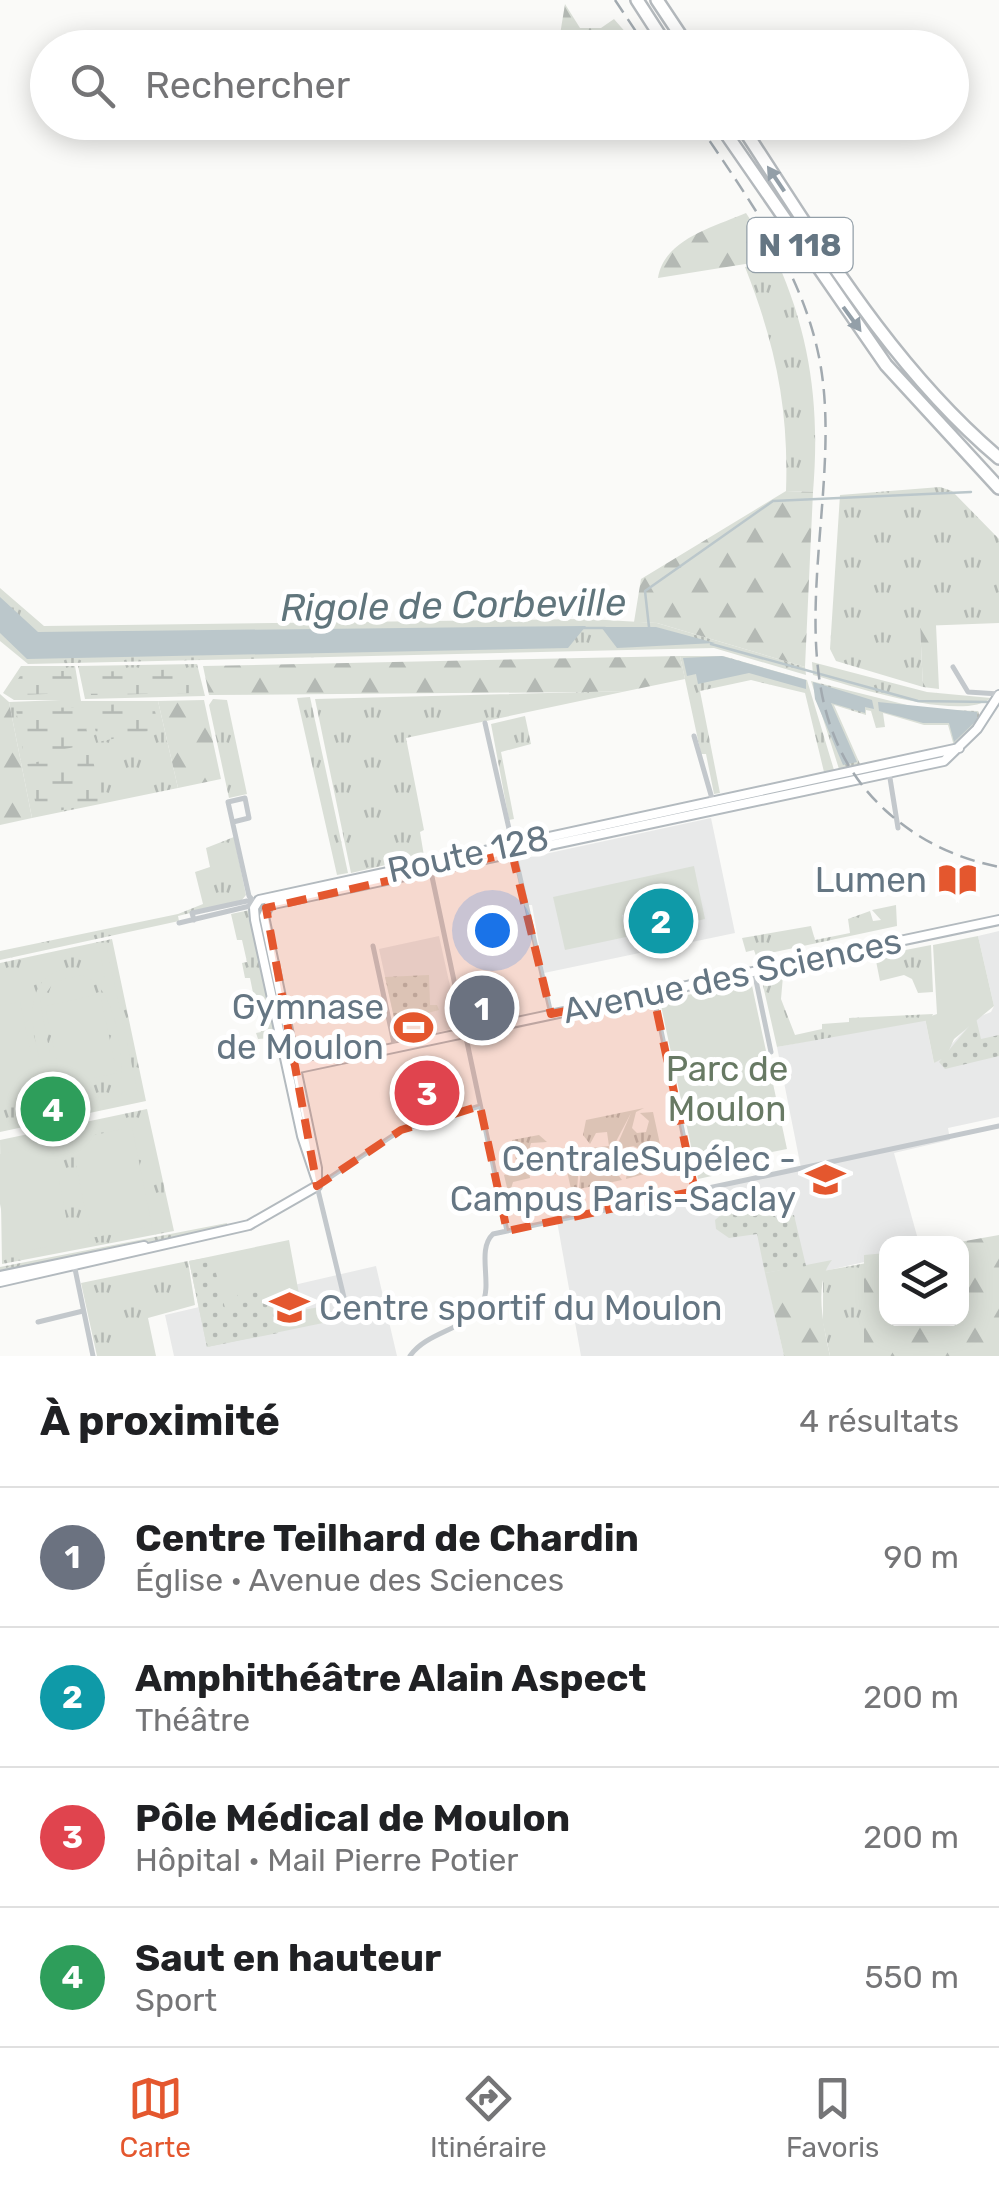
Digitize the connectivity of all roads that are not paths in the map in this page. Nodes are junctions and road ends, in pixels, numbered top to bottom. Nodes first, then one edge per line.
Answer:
1 (637, 0) edge
2 (657, 0) edge
3 (656, 30) edge
4 (677, 30) edge
5 (730, 140) edge
6 (751, 140) edge
7 (938, 401) junction
8 (957, 442) junction
9 (999, 447) edge
10 (999, 458) edge
11 (999, 479) edge
12 (999, 488) edge
13 (952, 668) dead end
14 (999, 694) edge
15 (485, 723) dead end
16 (694, 736) dead end
17 (888, 768) junction
18 (714, 802) junction
19 (233, 822) junction
20 (898, 828) dead end
21 (511, 849) junction
22 (430, 866) junction
23 (256, 904) junction
24 (999, 920) edge
25 (179, 923) dead end
26 (373, 946) dead end
27 (754, 972) junction
28 (653, 993) junction
29 (551, 1014) junction
30 (465, 1034) junction
31 (395, 1048) junction
32 (772, 1052) dead end
33 (292, 1070) junction
34 (480, 1106) junction
35 (999, 1126) edge
36 (316, 1182) junction
37 (696, 1190) junction
38 (506, 1230) junction
39 (74, 1264) junction
40 (0, 1279) edge
41 (84, 1310) junction
42 (348, 1318) dead end
43 (38, 1322) dead end
44 (93, 1356) edge
45 (410, 1356) edge

1 - 3 highway
2 - 4 highway
5 -> 8 highway, N 118
7 -> 6 highway, N 118
7 - 9 highway
7 - 10 highway, N 118
8 - 11 highway, N 118
8 - 12 highway
13 - 14 street
14 - 17 main road, Route 128
15 - 21 street
16 - 18 street
17 - 18 main road, Route 128
17 - 20 street
17 - 21 main road, Route 128
18 - 21 main road, Route 128
19 - 19 street
19 - 23 street
21 - 22 main road, Route 128
21 - 29 street
22 - 23 main road, Route 128
22 - 30 street
22 - 33 main road, Route 128
23 - 25 street
23 - 33 main road, Route 128
24 - 27 main road, Avenue des Sciences
26 - 31 street
27 - 28 main road, Avenue des Sciences
27 - 32 street
28 - 29 main road, Avenue des Sciences
28 - 37 street
29 - 30 main road, Avenue des Sciences
30 - 31 main road, Avenue des Sciences
30 - 34 street
31 - 33 main road, Avenue des Sciences
33 - 36 main road, Route 128
34 - 36 street
34 - 38 street
35 - 37 street
36 - 39 main road
36 - 42 street
37 - 38 street
38 - 45 street
39 - 40 main road
39 - 41 street
41 - 43 street
41 - 44 street

